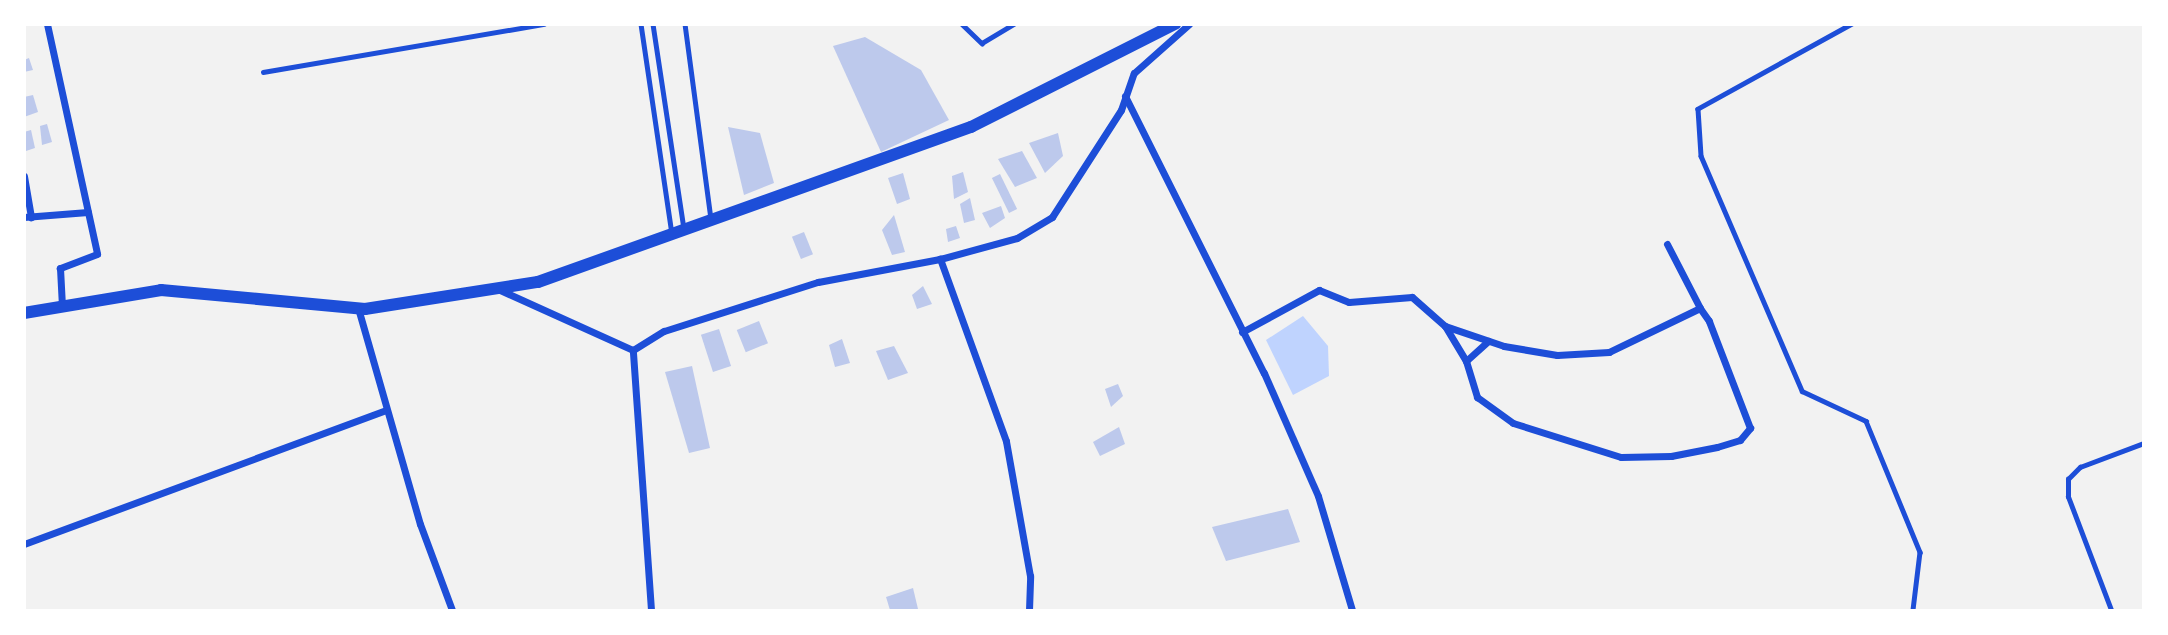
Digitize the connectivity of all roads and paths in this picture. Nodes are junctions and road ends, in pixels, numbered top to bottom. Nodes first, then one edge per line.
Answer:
1 (47, 24) edge
2 (544, 24) edge
3 (685, 24) edge
4 (962, 24) edge
5 (1014, 24) edge
6 (1175, 24) edge
7 (1189, 24) edge
8 (1852, 24) edge
9 (653, 26) edge
10 (642, 27) edge
11 (263, 72) dead end
12 (1125, 96) junction
13 (24, 176) edge
14 (88, 212) junction
15 (28, 217) edge
16 (711, 223) junction
17 (679, 235) junction
18 (1667, 244) dead end
19 (940, 259) junction
20 (499, 289) junction
21 (62, 305) junction
22 (358, 308) junction
23 (1700, 309) junction
24 (24, 313) edge
25 (1445, 326) junction
26 (1242, 332) junction
27 (1488, 341) junction
28 (634, 350) junction
29 (1466, 361) junction
30 (386, 410) junction
31 (2144, 443) edge
32 (24, 544) edge
33 (452, 611) edge
34 (651, 611) edge
35 (1029, 611) edge
36 (1352, 611) edge
37 (1913, 611) edge
38 (2111, 611) edge

1 - 14 street
2 - 11 lane
3 - 16 lane
4 - 5 lane
6 - 16 main road
7 - 12 street
8 - 37 lane
9 - 10 lane
9 - 17 lane
10 - 17 lane
12 - 19 street
12 - 26 street
13 - 15 street
14 - 15 street
14 - 21 street
16 - 17 main road
17 - 20 main road
18 - 23 street
19 - 28 street
19 - 35 street
20 - 22 main road
20 - 28 street
21 - 22 main road
21 - 24 main road
22 - 30 street
23 - 27 street
23 - 29 street
25 - 26 street
25 - 27 street
25 - 29 street
26 - 36 street
27 - 29 street
28 - 34 street
30 - 32 street
30 - 33 street
31 - 38 lane

